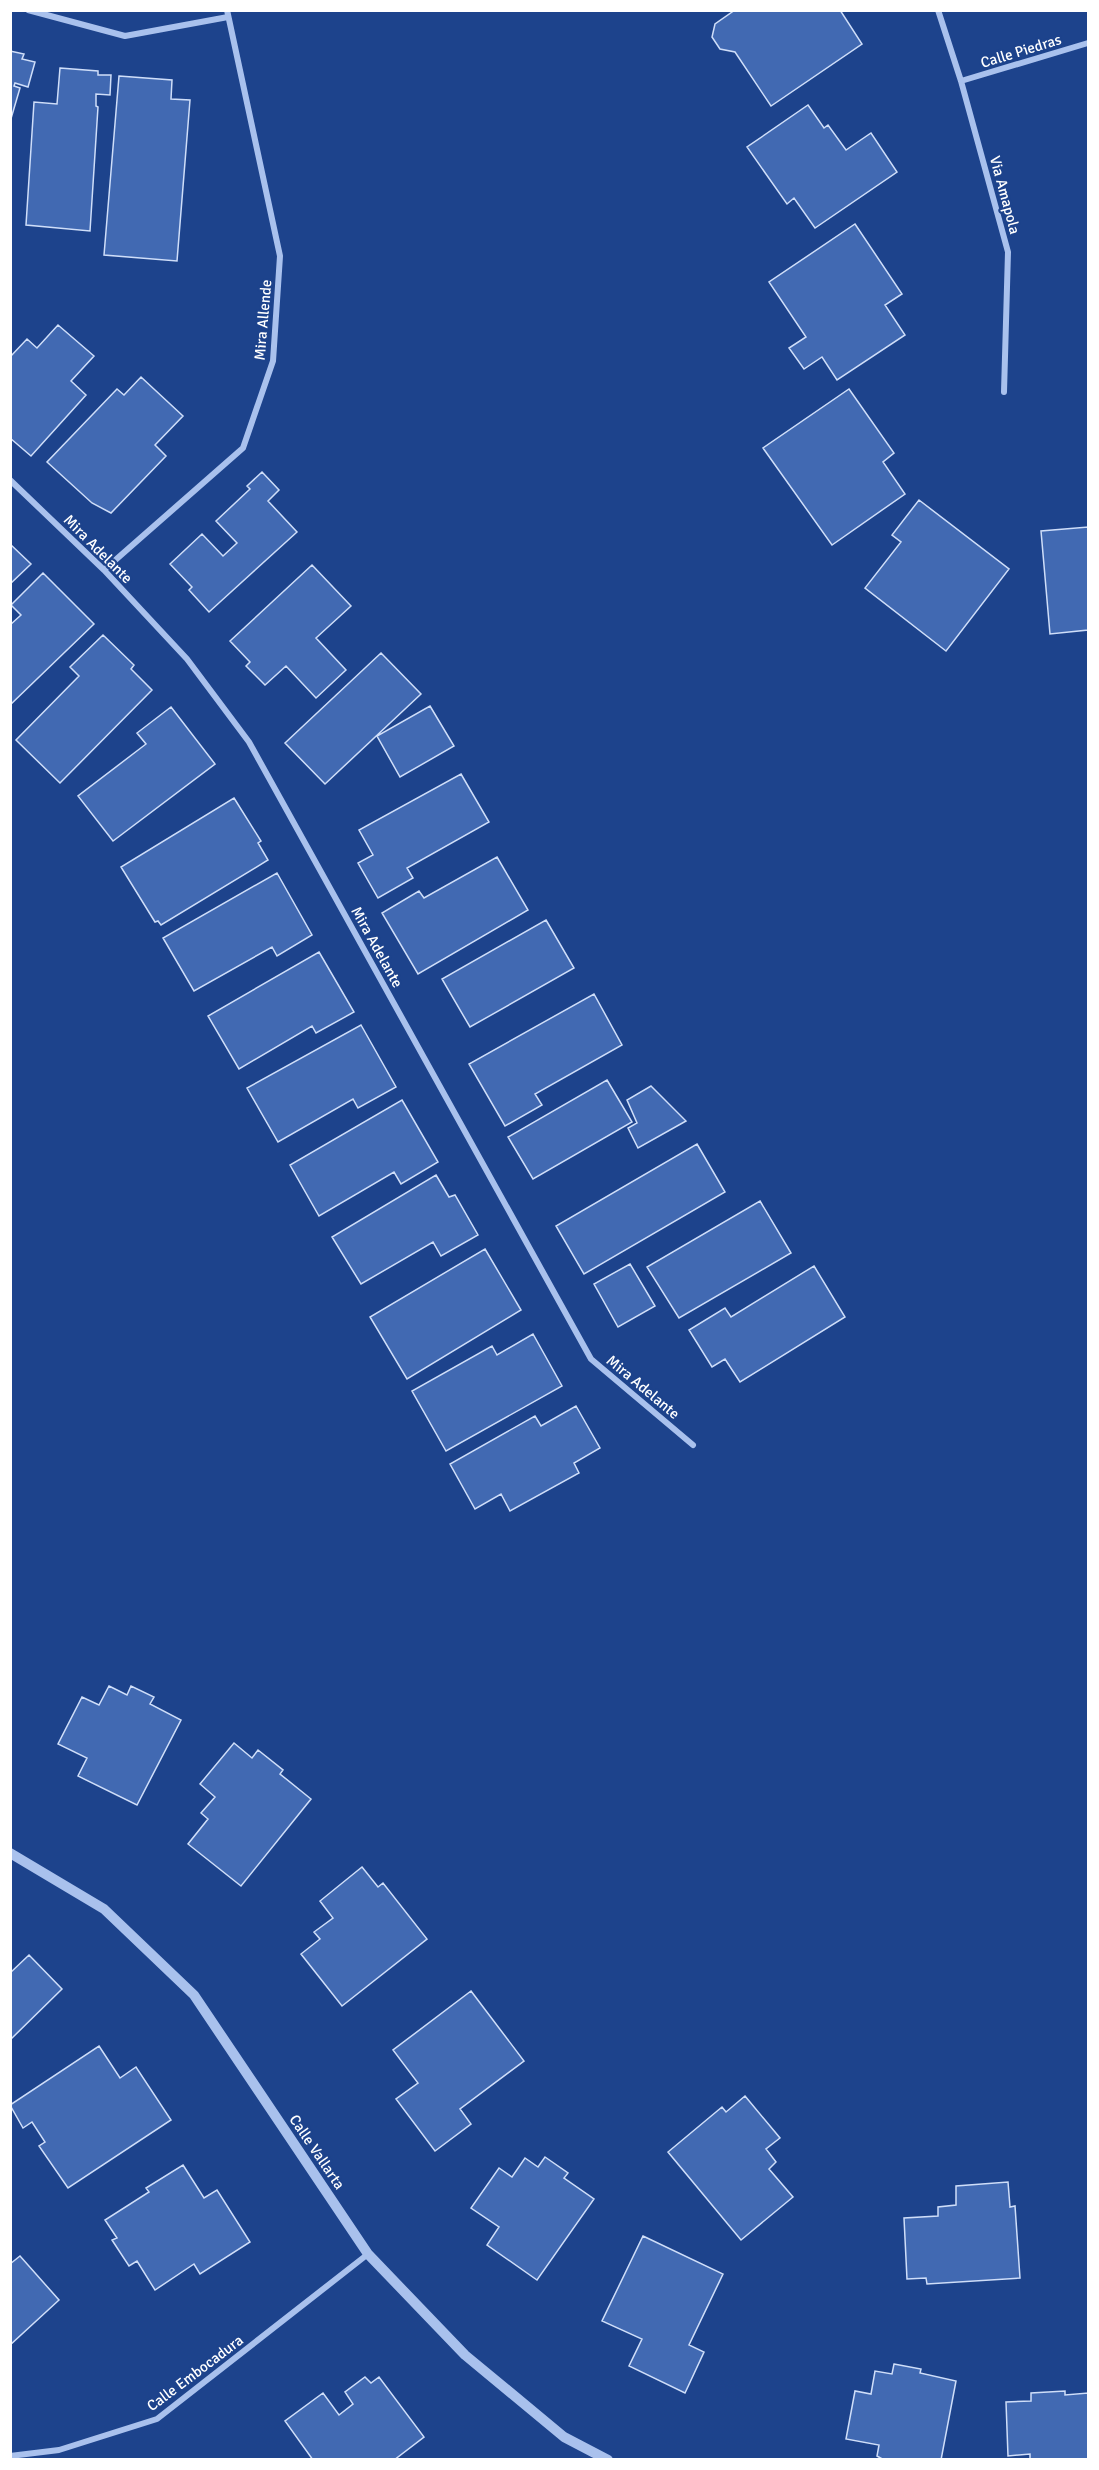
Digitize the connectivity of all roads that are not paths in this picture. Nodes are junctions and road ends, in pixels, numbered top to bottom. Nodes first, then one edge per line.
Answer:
1 (28, 10) edge
2 (938, 10) edge
3 (228, 14) edge
4 (1089, 43) edge
5 (961, 81) junction
6 (1004, 392) dead end
7 (10, 480) edge
8 (104, 570) junction
9 (693, 1445) dead end
10 (10, 1853) edge
11 (368, 2254) junction
12 (10, 2456) edge
13 (608, 2460) edge

1 - 3 street
2 - 5 street, Via Amapola
3 - 8 street, Mira Allende
4 - 5 street, Calle Piedras
5 - 6 street, Via Amapola
7 - 8 street, Mira Adelante
8 - 9 street, Mira Adelante
10 - 11 street, Calle Vallarta
11 - 12 street, Calle Embocadura
11 - 13 street, Calle Vallarta

